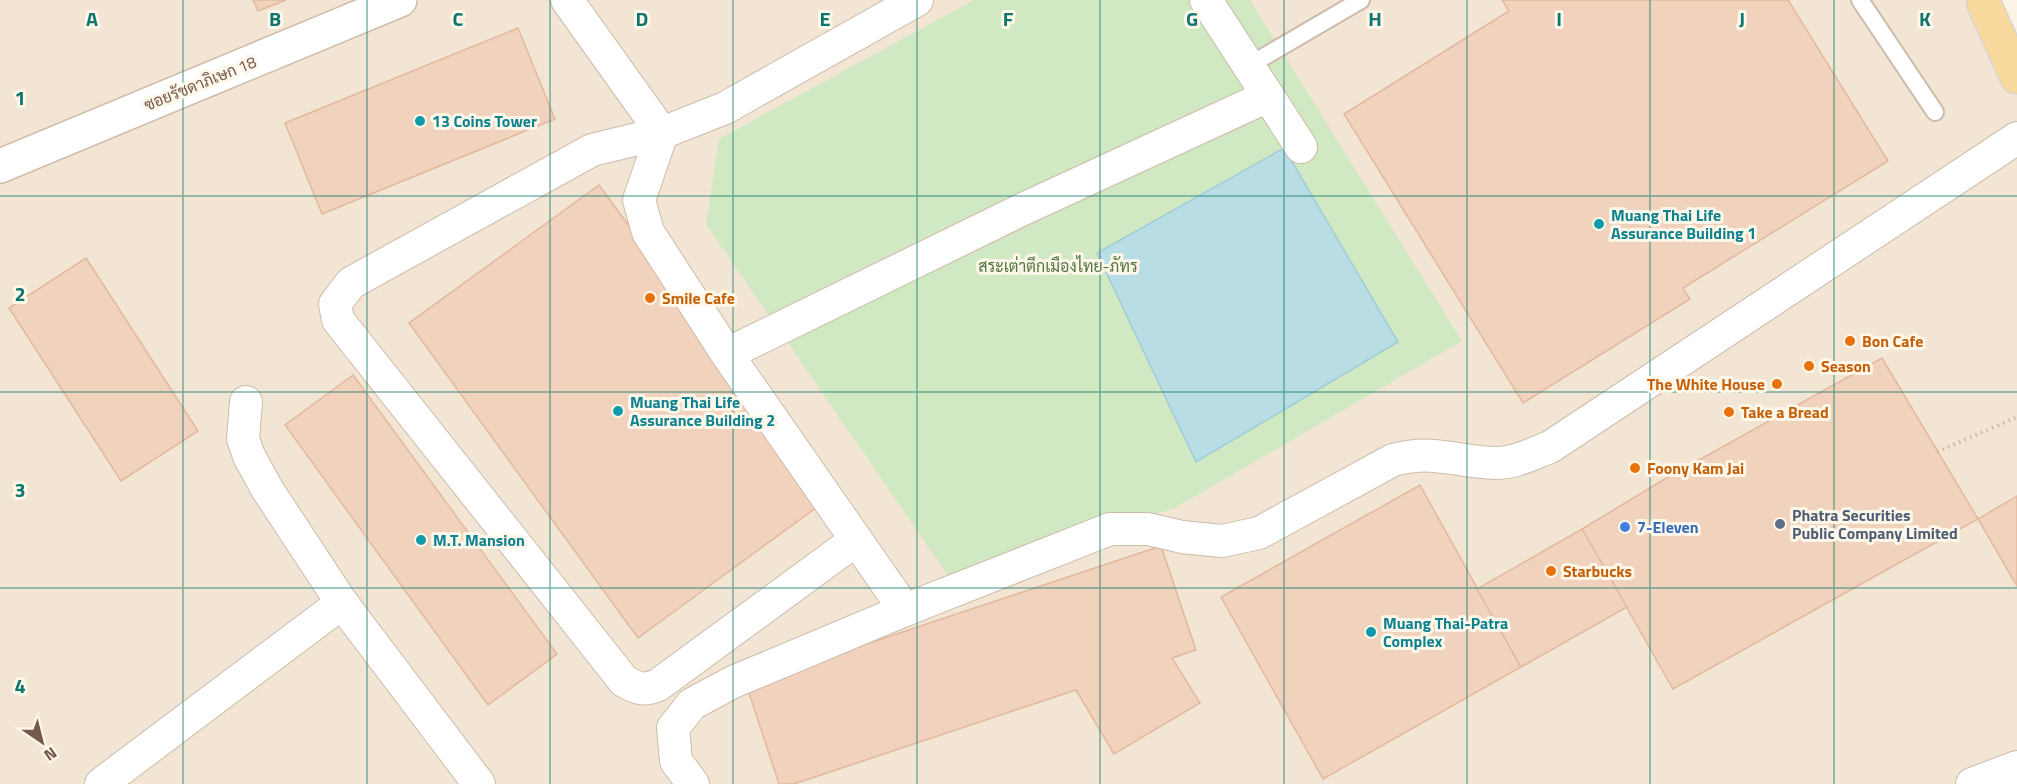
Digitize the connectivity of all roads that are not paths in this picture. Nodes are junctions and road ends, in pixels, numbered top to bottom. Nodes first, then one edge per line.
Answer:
1 (400, 0) edge
2 (567, 0) edge
3 (916, 0) edge
4 (1206, 0) edge
5 (1361, 0) edge
6 (1860, 0) edge
7 (1983, 2) edge
8 (2017, 47) edge
9 (1248, 66) junction
10 (2017, 77) edge
11 (1268, 96) junction
12 (1935, 112) dead end
13 (662, 133) junction
14 (2017, 138) edge
15 (1301, 147) dead end
16 (0, 166) edge
17 (727, 354) junction
18 (246, 402) dead end
19 (856, 540) junction
20 (342, 603) junction
21 (905, 610) junction
22 (2017, 766) edge
23 (101, 784) edge
24 (479, 784) edge
25 (693, 784) edge
26 (1971, 784) edge

1 - 16 street, ซอยรัชดาภิเษก 18
2 - 13 street
3 - 13 street
4 - 9 street
5 - 9 lane
6 - 12 lane
7 - 8 main road
7 - 10 main road
9 - 11 street
11 - 15 street
11 - 17 street
13 - 17 street
13 - 19 street
14 - 21 street
17 - 19 street
18 - 20 street
19 - 21 street
20 - 23 street
20 - 24 street
21 - 25 street
22 - 26 street

